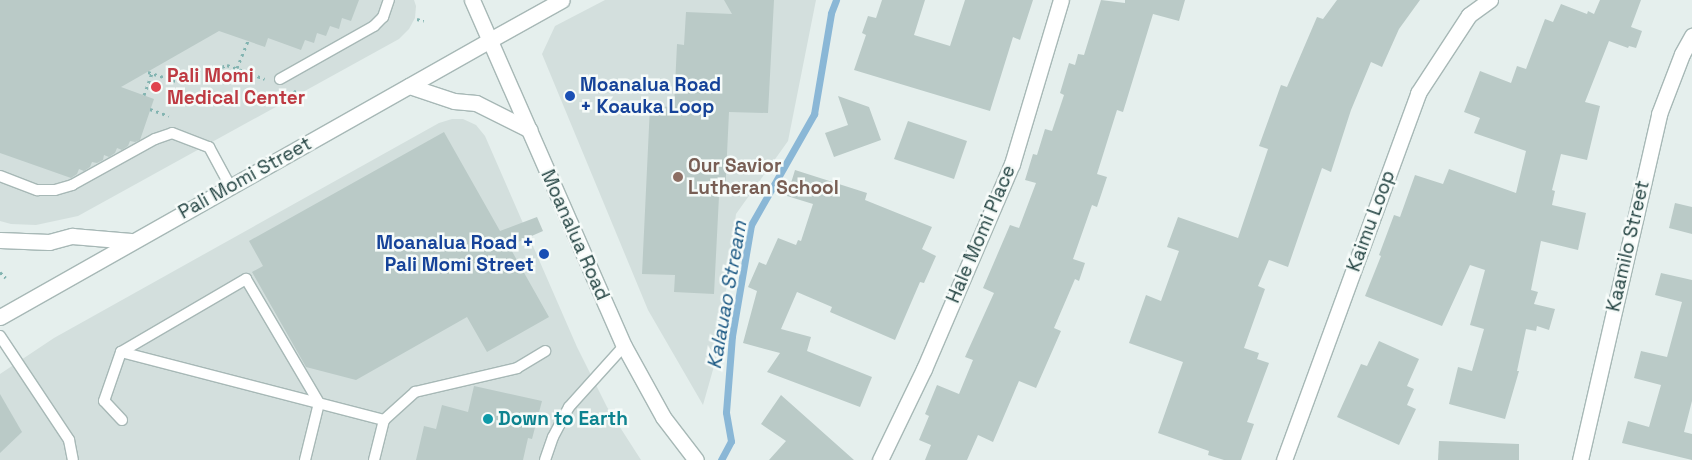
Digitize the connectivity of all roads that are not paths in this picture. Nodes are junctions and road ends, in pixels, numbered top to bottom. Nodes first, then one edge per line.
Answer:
1 (389, 0) edge
2 (472, 0) edge
3 (562, 0) edge
4 (1061, 0) edge
5 (1490, 0) edge
6 (1692, 36) edge
7 (490, 40) junction
8 (277, 81) road end
9 (409, 86) junction
10 (530, 130) junction
11 (0, 176) edge
12 (230, 186) junction
13 (0, 240) edge
14 (131, 241) junction
15 (0, 317) edge
16 (0, 336) edge
17 (624, 346) junction
18 (121, 352) junction
19 (545, 352) dead end
20 (319, 403) junction
21 (122, 420) dead end
22 (384, 420) junction
23 (692, 455) edge
24 (72, 460) edge
25 (305, 460) edge
26 (374, 460) edge
27 (545, 460) edge
28 (880, 460) edge
29 (1284, 460) edge
30 (1580, 460) edge

1 - 8 lane
2 - 7 street, Moanalua Road
3 - 7 street, Pali Momi Street
4 - 28 street, Hale Momi Place
5 - 29 street, Kaimu Loop
6 - 30 street, Kaamilo Street
7 - 9 street, Pali Momi Street
7 - 10 street, Moanalua Road
9 - 10 street
9 - 12 street, Pali Momi Street
10 - 17 street, Moanalua Road
11 - 12 lane
12 - 14 street, Pali Momi Street
13 - 14 street
14 - 15 street, Pali Momi Street
16 - 24 lane
17 - 23 street, Moanalua Road
17 - 27 lane
18 - 20 lane
18 - 20 lane
18 - 21 lane
19 - 22 lane
20 - 22 lane
20 - 25 lane
22 - 26 lane

